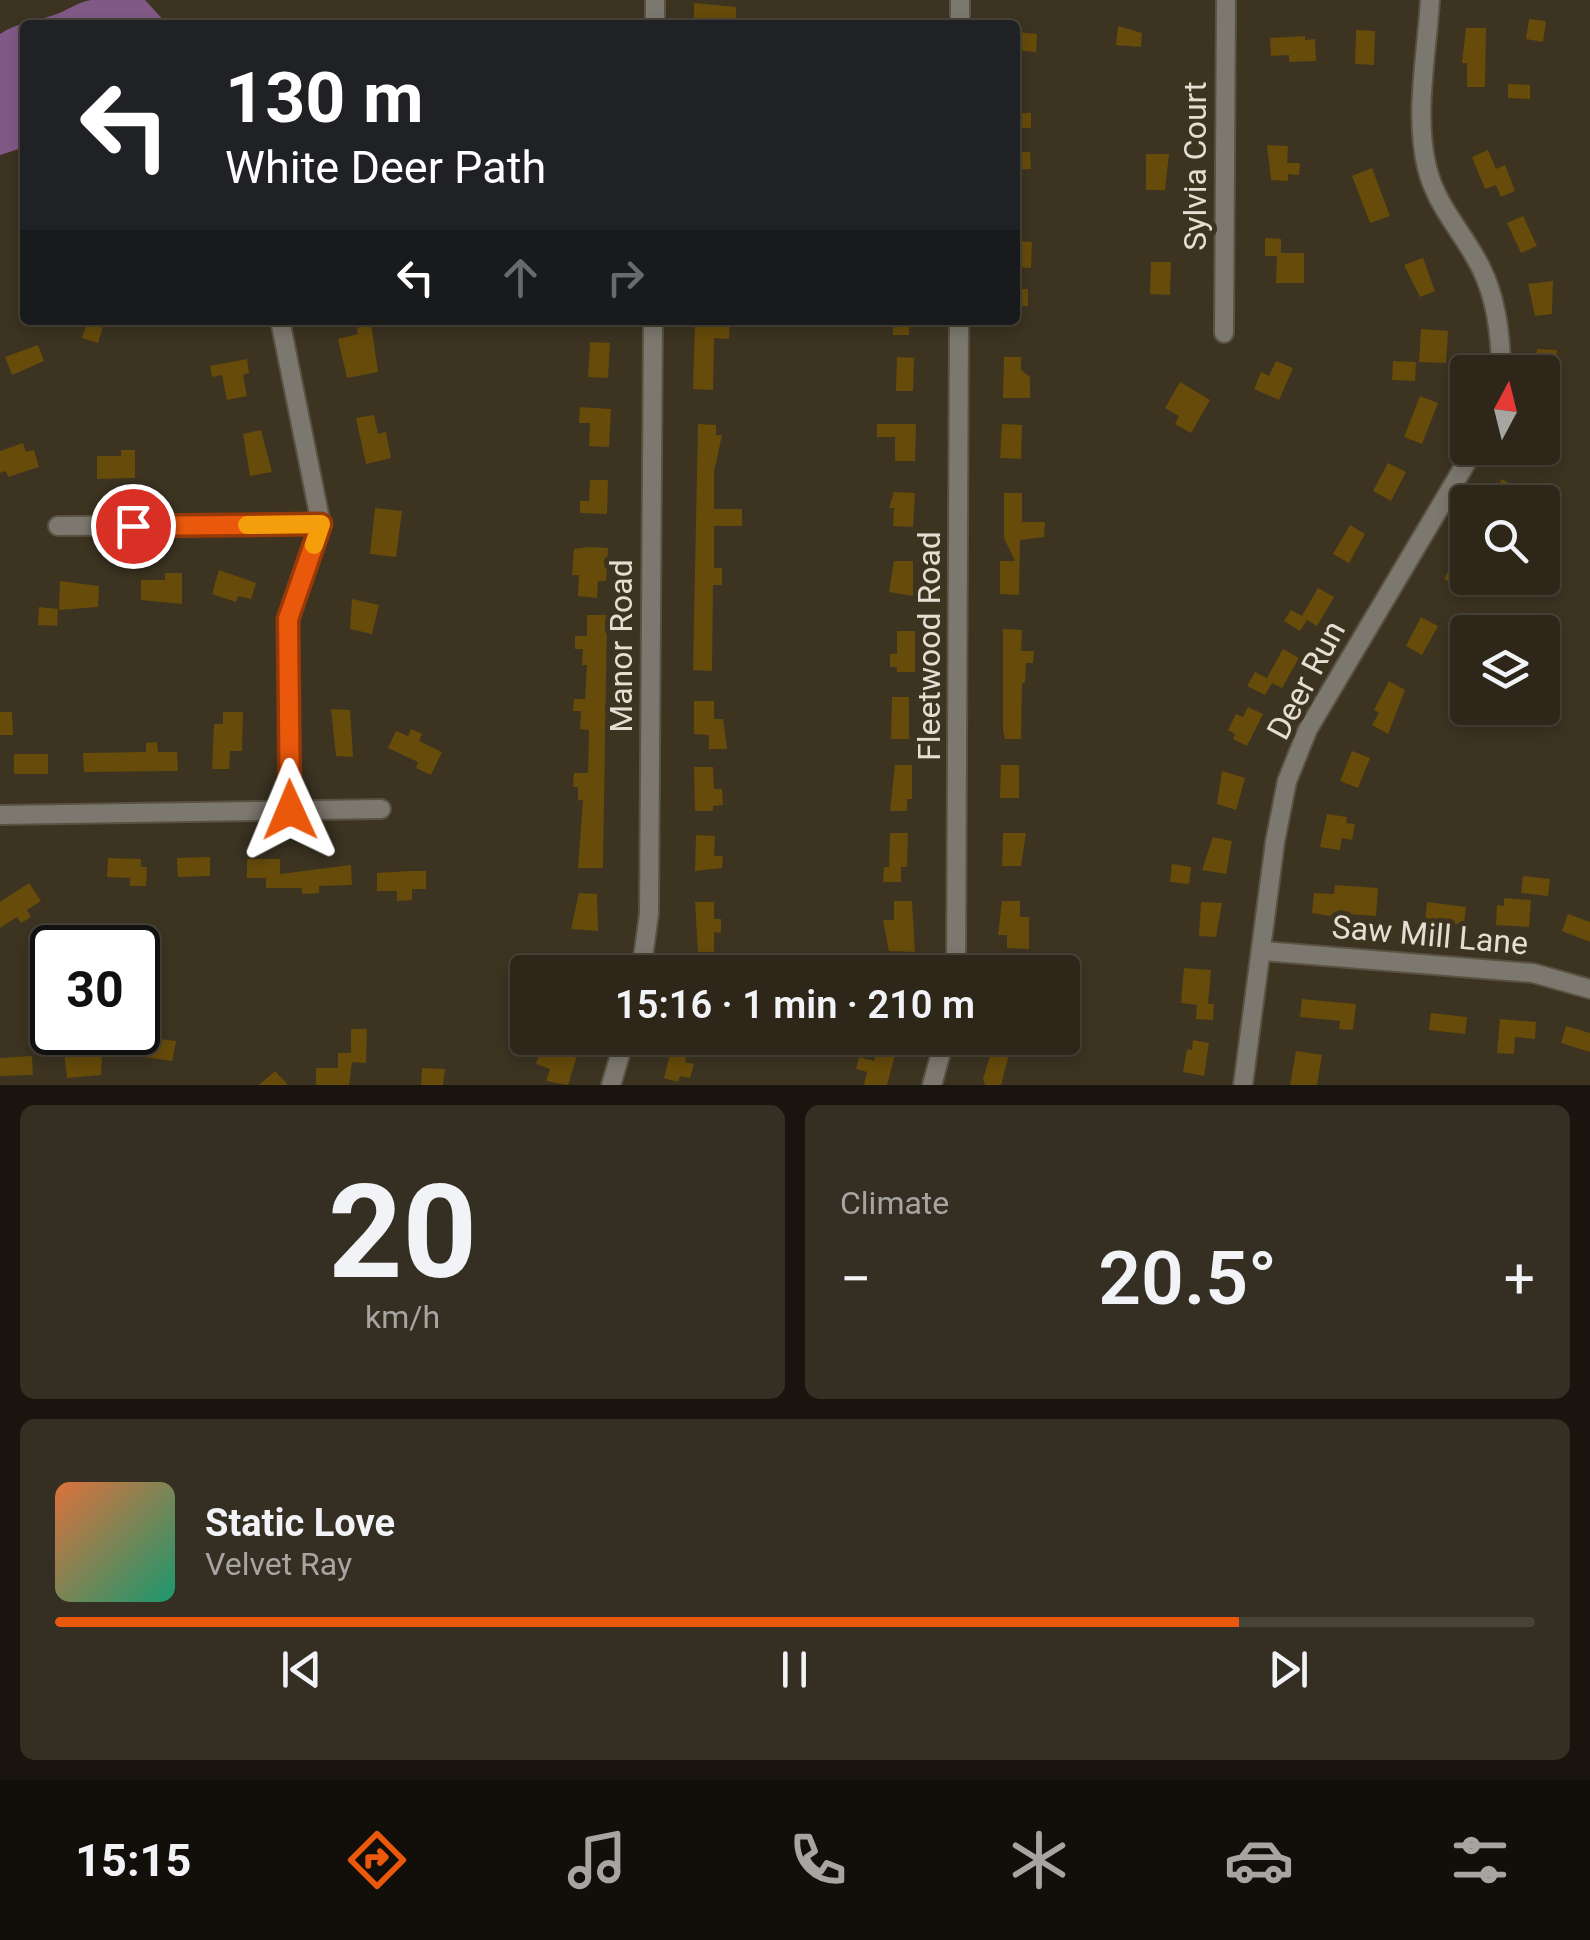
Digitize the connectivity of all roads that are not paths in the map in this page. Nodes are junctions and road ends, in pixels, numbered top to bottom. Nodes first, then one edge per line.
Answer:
1 (1226, 0) edge
2 (1430, 0) edge
3 (281, 325) edge
4 (653, 325) edge
5 (960, 325) edge
6 (1224, 334) dead end
7 (1501, 355) edge
8 (1465, 465) edge
9 (321, 524) junction
10 (58, 526) dead end
11 (290, 810) junction
12 (381, 810) dead end
13 (0, 815) edge
14 (1262, 951) junction
15 (643, 955) edge
16 (956, 955) edge
17 (1590, 989) edge
18 (620, 1055) edge
19 (940, 1055) edge
20 (611, 1085) edge
21 (932, 1085) edge
22 (1243, 1085) edge

1 - 6 street, Sylvia Court
2 - 7 street
3 - 9 street
4 - 15 street, Manor Road
5 - 16 street, Fleetwood Road
8 - 14 street, Deer Run
9 - 10 street
9 - 11 street
11 - 12 street
11 - 13 street
14 - 17 street, Saw Mill Lane
14 - 22 street, Deer Run
18 - 20 street
19 - 21 street

